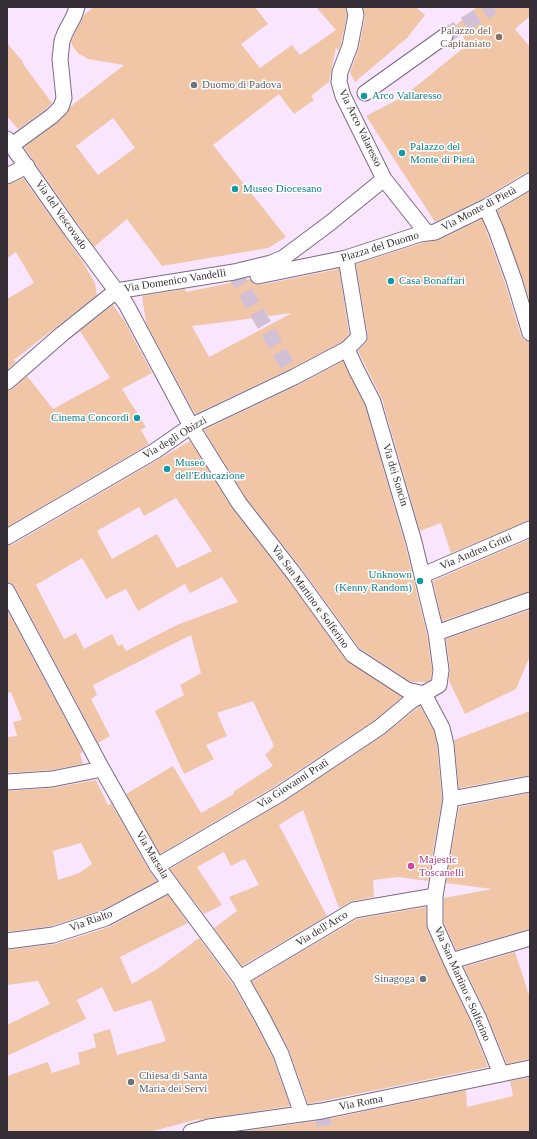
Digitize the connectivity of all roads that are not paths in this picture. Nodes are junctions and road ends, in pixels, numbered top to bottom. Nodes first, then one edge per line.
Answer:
1 (77, 7) edge
2 (354, 7) edge
3 (446, 36) tunnel mouth
4 (362, 95) dead end
5 (9, 142) edge
6 (27, 166) junction
7 (7, 176) edge
8 (384, 178) junction
9 (530, 181) edge
10 (486, 207) junction
11 (426, 232) junction
12 (347, 260) junction
13 (234, 272) junction
14 (116, 291) junction
15 (530, 333) edge
16 (347, 349) junction
17 (7, 382) edge
18 (191, 426) junction
19 (530, 529) edge
20 (7, 537) edge
21 (423, 575) junction
22 (7, 591) edge
23 (530, 600) edge
24 (436, 633) junction
25 (424, 694) junction
26 (102, 769) junction
27 (7, 782) edge
28 (530, 784) edge
29 (451, 799) junction
30 (157, 866) junction
31 (170, 884) junction
32 (435, 896) junction
33 (530, 938) edge
34 (7, 941) edge
35 (450, 961) junction
36 (240, 978) junction
37 (530, 1068) edge
38 (499, 1070) junction
39 (302, 1114) junction
40 (191, 1132) edge

1 - 5 street
2 - 8 street, Via Arco Valaresso
3 - 4 street
5 - 6 street, Via del Vescovado
6 - 7 street
6 - 14 street, Via del Vescovado
8 - 11 street, Piazza del Duomo
8 - 13 street
9 - 10 street, Via Monte di Pietà
10 - 11 street, Via Monte di Pietà
10 - 15 street
11 - 12 street, Piazza del Duomo
12 - 13 street, Piazza del Duomo
12 - 16 street
13 - 14 street, Via Domenico Vandelli
14 - 17 street
14 - 18 street, Via San Martino e Solferino
16 - 18 street, Via degli Obizzi
16 - 21 street, Via dei Soncin
18 - 20 street, Via degli Obizzi
18 - 25 street, Via San Martino e Solferino
19 - 21 street, Via Andrea Gritti
21 - 24 street, Via dei Soncin
22 - 26 street, Via Marsala
23 - 24 street
24 - 25 street, Via dei Soncin
25 - 29 street, Via San Martino e Solferino
25 - 30 street, Via Giovanni Prati
26 - 27 street
26 - 30 street, Via Marsala
28 - 29 street
29 - 32 street, Via San Martino e Solferino
30 - 31 street, Via Marsala
31 - 34 street, Via Rialto
31 - 36 street, Via Marsala
32 - 35 street, Via San Martino e Solferino
32 - 36 street, Via dell'Arco
33 - 35 street
35 - 38 street, Via San Martino e Solferino
36 - 39 street, Via Marsala
37 - 38 street, Via Roma
38 - 39 street, Via Roma
39 - 40 street, Via Roma

